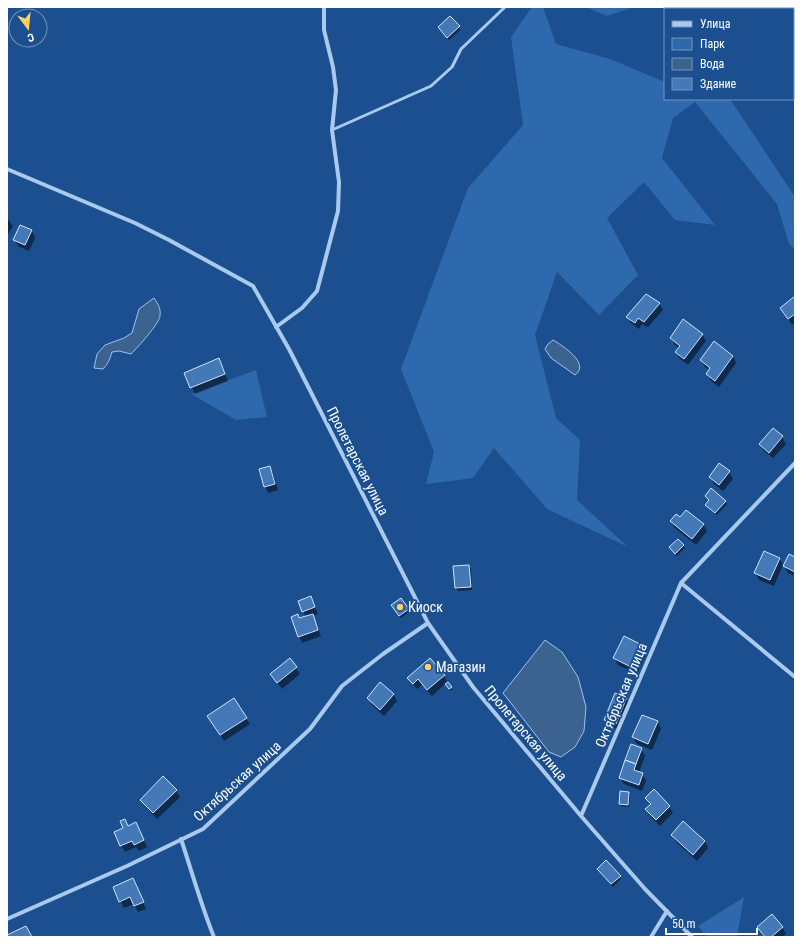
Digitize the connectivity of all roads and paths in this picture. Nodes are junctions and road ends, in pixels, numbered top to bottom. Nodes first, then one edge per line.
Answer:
1 (324, 7) edge
2 (505, 7) edge
3 (332, 130) junction
4 (7, 169) edge
5 (276, 327) junction
6 (795, 463) edge
7 (681, 583) junction
8 (428, 623) junction
9 (795, 677) edge
10 (580, 816) junction
11 (180, 839) junction
12 (667, 911) junction
13 (7, 920) edge
14 (214, 937) edge
15 (651, 937) edge
16 (692, 937) edge

1 - 3 street
2 - 3 lane
3 - 5 street
4 - 5 street, Пролетарская улица
5 - 8 street, Пролетарская улица
6 - 7 street, Октябрьская улица
7 - 9 street
7 - 10 street, Октябрьская улица
8 - 10 street, Пролетарская улица
8 - 11 street, Октябрьская улица
10 - 12 street, Пролетарская улица
11 - 13 street, Октябрьская улица
11 - 14 street
12 - 15 street
12 - 16 street, Пролетарская улица

